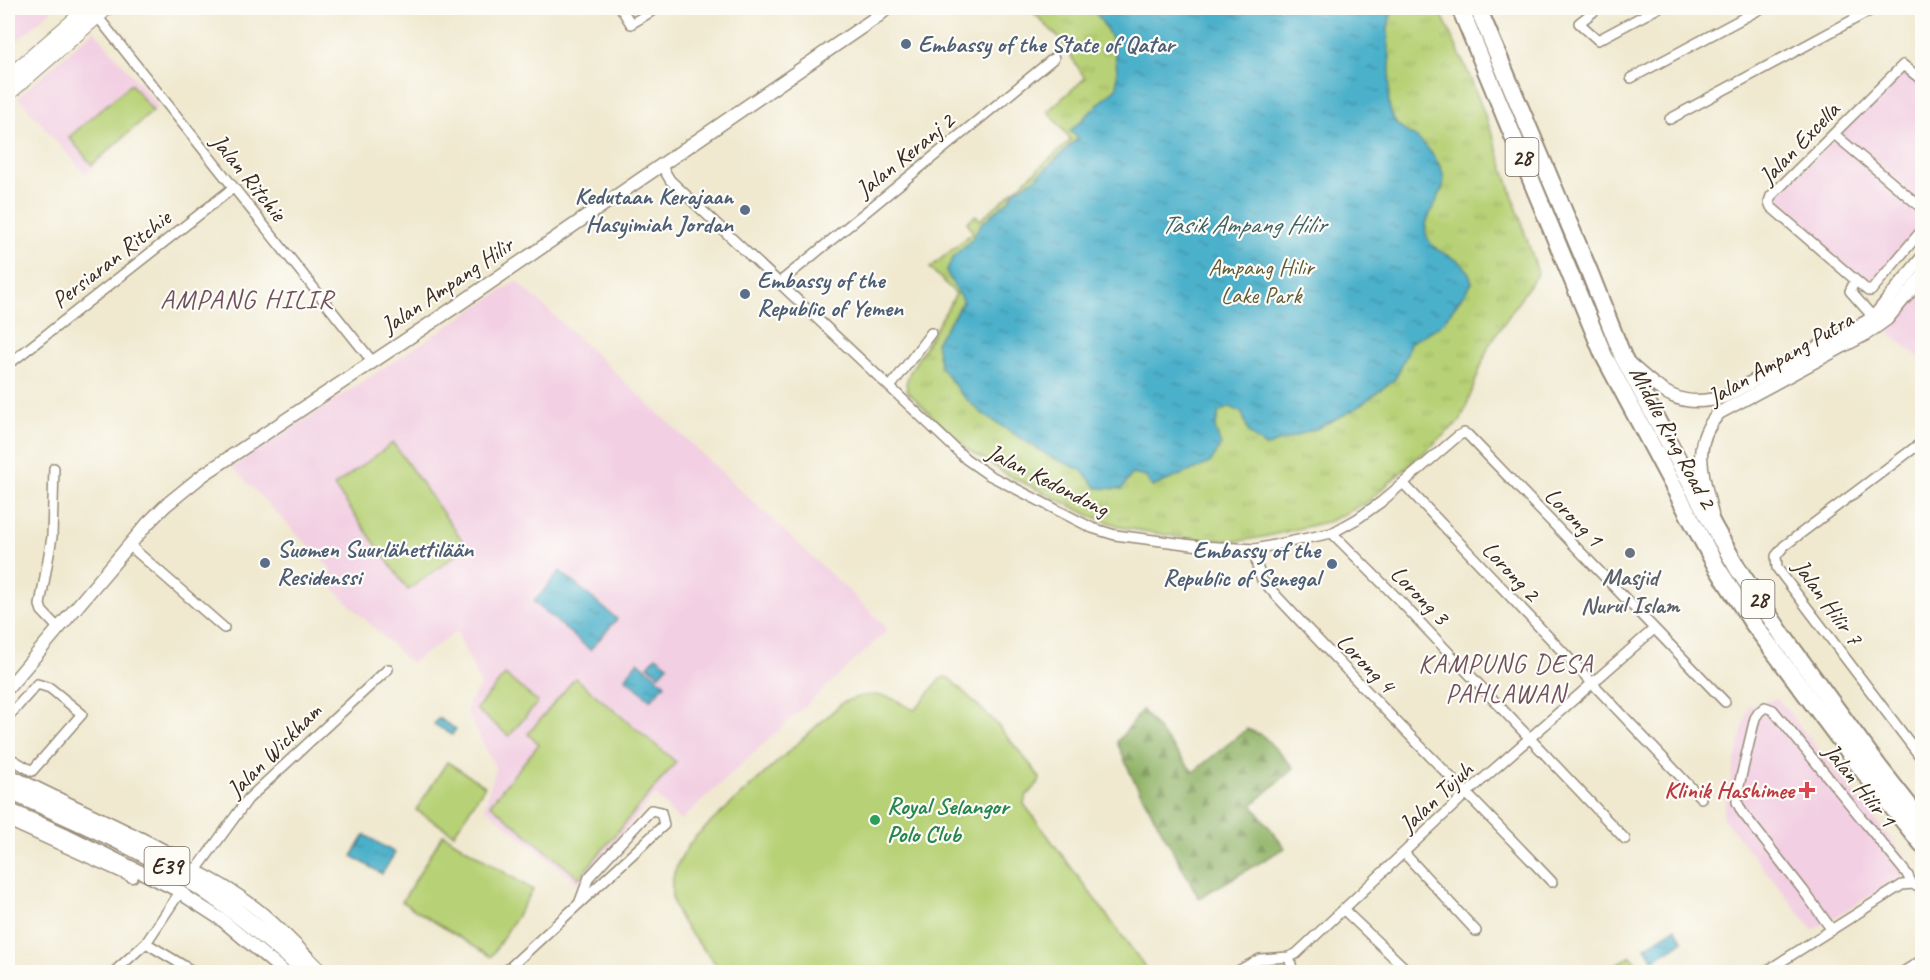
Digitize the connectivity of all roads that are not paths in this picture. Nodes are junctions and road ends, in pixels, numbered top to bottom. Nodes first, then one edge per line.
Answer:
1 (621, 8) edge
2 (657, 8) edge
3 (1461, 8) edge
4 (1478, 8) edge
5 (1598, 8) edge
6 (1658, 8) edge
7 (1762, 8) edge
8 (1875, 8) edge
9 (97, 10) edge
10 (879, 10) edge
11 (1054, 58) dead end
12 (8, 77) edge
13 (1631, 78) dead end
14 (1922, 80) edge
15 (8, 94) edge
16 (1670, 119) dead end
17 (1834, 134) junction
18 (661, 165) junction
19 (232, 188) junction
20 (1923, 208) edge
21 (1923, 230) edge
22 (1923, 258) edge
23 (1923, 277) edge
24 (1854, 281) junction
25 (780, 282) junction
26 (1873, 317) junction
27 (931, 333) dead end
28 (1623, 357) junction
29 (14, 360) dead end
30 (372, 361) junction
31 (891, 386) junction
32 (1464, 433) joint
33 (1923, 442) edge
34 (54, 468) dead end
35 (1403, 483) junction
36 (1715, 529) junction
37 (1332, 532) junction
38 (129, 545) junction
39 (1255, 549) junction
40 (58, 627) junction
41 (224, 628) dead end
42 (1654, 629) junction
43 (388, 669) dead end
44 (19, 675) junction
45 (1592, 684) junction
46 (34, 687) junction
47 (8, 688) edge
48 (1725, 702) dead end
49 (8, 717) edge
50 (1530, 738) junction
51 (8, 757) edge
52 (1923, 759) edge
53 (8, 774) edge
54 (8, 784) edge
55 (8, 789) edge
56 (1467, 793) junction
57 (1701, 798) dead end
58 (8, 800) edge
59 (8, 809) edge
60 (8, 820) edge
61 (1921, 835) edge
62 (1625, 840) dead end
63 (1404, 853) junction
64 (201, 872) junction
65 (1552, 882) dead end
66 (1912, 884) junction
67 (1923, 889) edge
68 (183, 897) junction
69 (580, 901) junction
70 (1344, 910) junction
71 (1832, 930) junction
72 (1476, 931) dead end
73 (146, 943) junction
74 (1289, 957) junction
75 (1923, 960) edge
76 (114, 972) edge
77 (194, 972) edge
78 (284, 972) edge
79 (291, 972) edge
80 (309, 972) edge
81 (322, 972) edge
82 (505, 972) edge
83 (1236, 972) edge
84 (1293, 972) edge
85 (1409, 972) edge
86 (1765, 972) edge
87 (1904, 972) edge

1 - 2 street
3 - 61 highway, Middle Ring Road 2 / 28
4 - 28 highway, Middle Ring Road 2 / 28
5 - 6 street
7 - 13 street
8 - 16 street
9 - 12 main road
9 - 15 main road
9 - 19 street, Jalan Ritchie
10 - 18 street, Jalan Ampang Hilir
11 - 25 street, Jalan Keranj 2
14 - 17 street, Jalan Excella
17 - 20 street
17 - 24 street, Jalan Excella
18 - 25 street, Jalan Kedondong
18 - 30 street, Jalan Ampang Hilir
19 - 29 street, Persiaran Ritchie
19 - 30 street, Jalan Ritchie
21 - 24 street
22 - 26 street, Jalan Ampang Putra
23 - 36 street, Jalan Ampang Putra
24 - 26 street, Jalan Excella
25 - 31 street, Jalan Kedondong
26 - 28 street, Jalan Ampang Putra
27 - 31 street
28 - 36 highway, Middle Ring Road 2 / 28
30 - 38 street, Jalan Ampang Hilir
31 - 39 street, Jalan Kedondong
32 - 35 street, Jalan Kedondong
32 - 42 street, Lorong 1
33 - 52 street, Jalan Hilir 7
34 - 40 street
35 - 37 street, Jalan Kedondong
35 - 45 street, Lorong 2
36 - 61 highway, Middle Ring Road 2 / 28
37 - 39 street, Jalan Kedondong
37 - 50 street, Lorong 3
38 - 40 street, Jalan Ampang Hilir
38 - 41 street
39 - 56 street, Lorong 4
40 - 44 street, Jalan Ampang Hilir
42 - 45 street, Jalan Tujuh
42 - 48 street, Lorong 1
43 - 64 street, Jalan Wickham
44 - 46 street
44 - 47 street, Jalan Ampang Hilir
45 - 50 street, Jalan Tujuh
45 - 57 street, Lorong 2
46 - 49 street
46 - 51 street
50 - 56 street, Jalan Tujuh
50 - 62 street, Lorong 3
53 - 64 street
54 - 64 street
55 - 80 highway, E39
56 - 63 street, Jalan Tujuh
56 - 65 street, Lorong 4
58 - 79 highway, E39
59 - 68 street
60 - 68 street
63 - 70 street, Jalan Tujuh
63 - 72 street
64 - 81 street
66 - 67 street
66 - 71 street
66 - 71 street, Jalan Hilir 1
68 - 73 street
68 - 78 street
69 - 69 street
69 - 82 street
70 - 74 street, Jalan Tujuh
70 - 85 street
71 - 86 street
73 - 76 street
73 - 77 street
74 - 83 street
74 - 84 street
75 - 87 street

